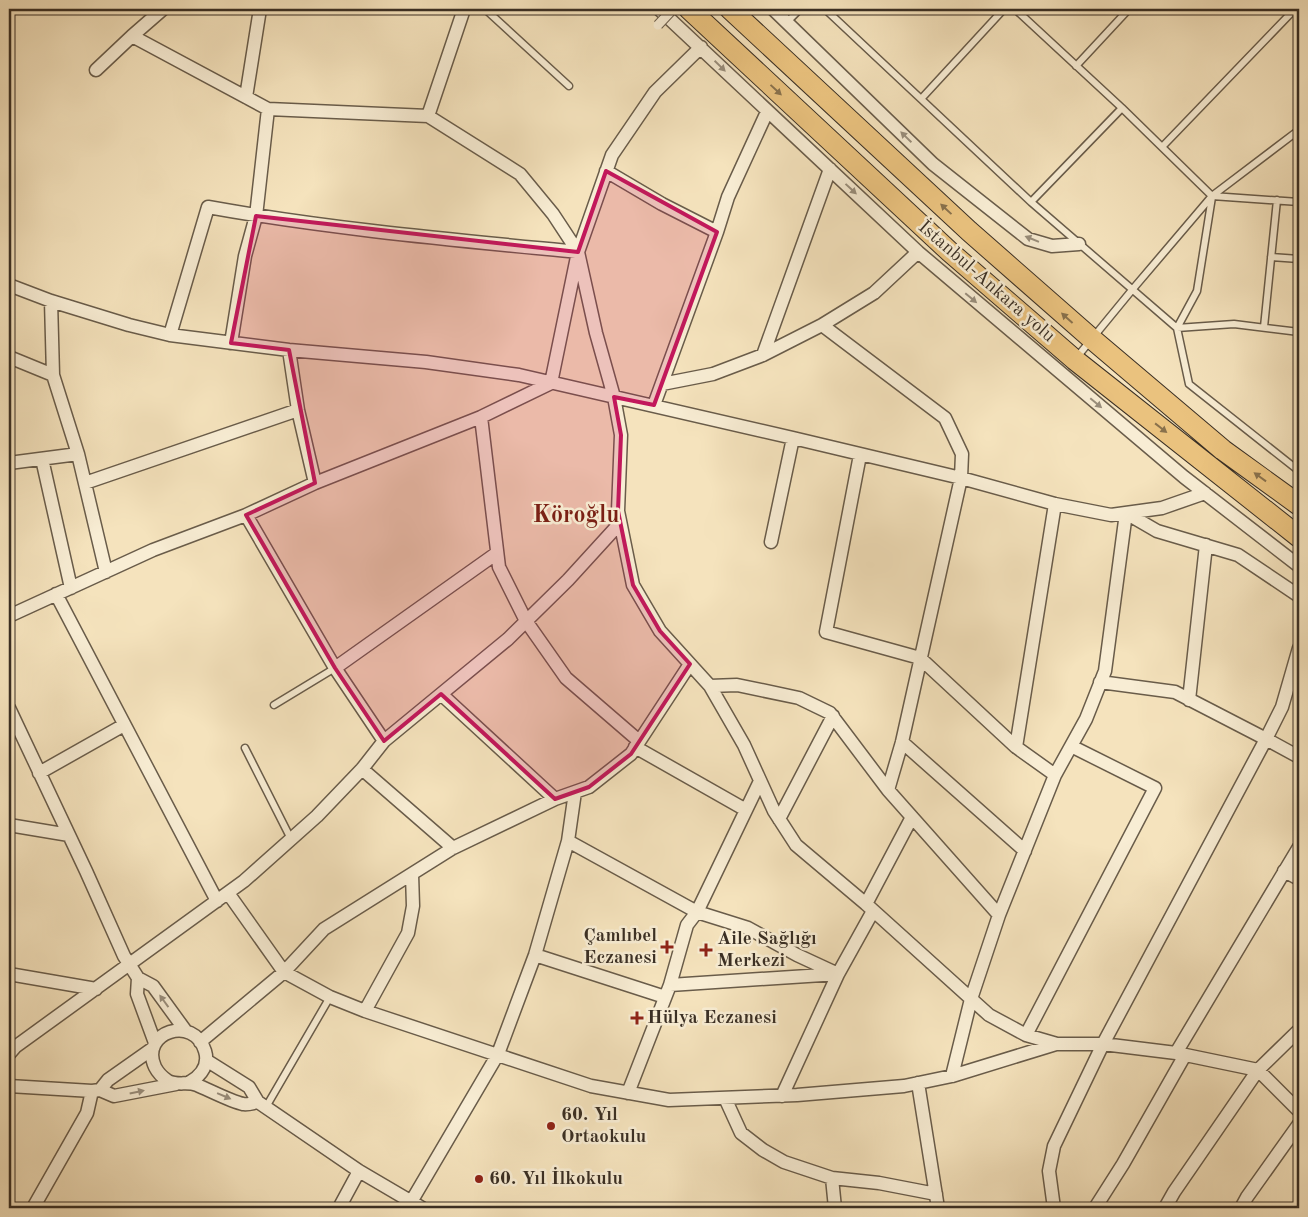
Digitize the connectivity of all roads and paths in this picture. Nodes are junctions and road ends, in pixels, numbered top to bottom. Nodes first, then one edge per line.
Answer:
1 (163, 9) edge
2 (260, 9) edge
3 (464, 9) edge
4 (485, 9) edge
5 (659, 9) edge
6 (673, 9) edge
7 (689, 9) edge
8 (730, 9) edge
9 (773, 9) edge
10 (800, 9) edge
11 (825, 9) edge
12 (1004, 9) edge
13 (1015, 9) edge
14 (1129, 9) edge
15 (1296, 9) edge
16 (787, 22) junction
17 (658, 25) dead end
18 (132, 36) junction
19 (701, 47) junction
20 (1076, 66) junction
21 (96, 70) dead end
22 (569, 86) dead end
23 (246, 97) junction
24 (921, 99) junction
25 (1122, 108) junction
26 (268, 109) junction
27 (767, 112) junction
28 (428, 116) junction
29 (1299, 130) edge
30 (1162, 147) junction
31 (830, 169) junction
32 (606, 171) junction
33 (1212, 196) junction
34 (1277, 200) junction
35 (1031, 202) junction
36 (1299, 202) edge
37 (256, 216) junction
38 (717, 232) junction
39 (1079, 244) junction
40 (578, 252) junction
41 (918, 252) junction
42 (1271, 257) junction
43 (1299, 259) edge
44 (9, 285) edge
45 (1132, 290) junction
46 (51, 301) junction
47 (822, 325) junction
48 (1264, 327) junction
49 (1177, 328) junction
50 (1299, 332) edge
51 (170, 335) junction
52 (1092, 339) junction
53 (231, 343) junction
54 (289, 350) junction
55 (763, 356) junction
56 (9, 357) edge
57 (1075, 360) junction
58 (53, 375) junction
59 (551, 383) junction
60 (662, 384) junction
61 (614, 397) junction
62 (654, 405) junction
63 (298, 410) junction
64 (481, 418) junction
65 (793, 438) junction
66 (78, 454) junction
67 (860, 455) junction
68 (42, 459) junction
69 (9, 463) edge
70 (1299, 471) edge
71 (961, 478) junction
72 (85, 483) junction
73 (315, 483) junction
74 (1204, 493) junction
75 (1055, 504) junction
76 (1299, 505) edge
77 (1126, 513) junction
78 (246, 515) junction
79 (620, 523) junction
80 (1299, 537) edge
81 (772, 542) dead end
82 (1206, 545) junction
83 (497, 553) junction
84 (1299, 566) edge
85 (106, 572) junction
86 (71, 588) junction
87 (56, 594) junction
88 (1299, 596) edge
89 (9, 616) edge
90 (526, 622) junction
91 (1299, 648) edge
92 (920, 658) junction
93 (690, 664) junction
94 (335, 668) junction
95 (1100, 682) junction
96 (710, 686) junction
97 (441, 694) junction
98 (1189, 700) junction
99 (274, 705) dead end
100 (9, 708) edge
101 (833, 716) junction
102 (124, 725) junction
103 (1266, 739) junction
104 (384, 741) junction
105 (902, 742) junction
106 (637, 744) junction
107 (1071, 746) junction
108 (1016, 747) junction
109 (245, 748) dead end
110 (1299, 757) edge
111 (362, 769) junction
112 (39, 773) junction
113 (1055, 775) junction
114 (760, 781) junction
115 (888, 790) junction
116 (575, 792) junction
117 (555, 799) junction
118 (746, 810) junction
119 (912, 817) junction
120 (779, 819) junction
121 (9, 825) edge
122 (69, 836) junction
123 (291, 839) junction
124 (568, 840) junction
125 (1299, 847) edge
126 (453, 848) junction
127 (1025, 851) junction
128 (1284, 871) junction
129 (412, 874) junction
130 (1299, 879) edge
131 (228, 893) junction
132 (217, 901) junction
133 (870, 908) junction
134 (697, 912) junction
135 (999, 915) junction
136 (535, 955) junction
137 (130, 965) junction
138 (284, 972) junction
139 (9, 974) edge
140 (838, 974) junction
141 (138, 978) junction
142 (670, 985) junction
143 (96, 989) junction
144 (330, 997) junction
145 (665, 997) junction
146 (971, 999) junction
147 (364, 1011) junction
148 (185, 1030) junction
149 (1299, 1030) edge
150 (1026, 1035) junction
151 (200, 1042) junction
152 (1057, 1044) junction
153 (1103, 1044) junction
154 (154, 1046) junction
155 (9, 1054) edge
156 (498, 1054) junction
157 (1180, 1054) junction
158 (206, 1060) junction
159 (1258, 1070) junction
160 (952, 1076) junction
161 (190, 1082) junction
162 (918, 1083) junction
163 (176, 1084) junction
164 (9, 1086) edge
165 (96, 1091) junction
166 (628, 1093) junction
167 (782, 1096) junction
168 (725, 1098) junction
169 (262, 1105) junction
170 (1299, 1111) edge
171 (1299, 1124) edge
172 (360, 1171) junction
173 (832, 1178) junction
174 (936, 1194) junction
175 (416, 1205) edge
176 (33, 1208) edge
177 (339, 1208) edge
178 (835, 1208) edge
179 (938, 1208) edge
180 (1054, 1208) edge
181 (1094, 1208) edge
182 (1165, 1208) edge
183 (1241, 1208) edge

1 - 18 street
2 - 23 street
3 - 28 street
4 - 22 lane
5 - 19 street
6 - 17 street, bridge
7 -> 57 highway, İstanbul-Ankara yolu
52 -> 8 highway, İstanbul-Ankara yolu
9 - 16 street
10 - 16 lane
11 - 24 lane
12 - 24 lane
13 - 20 lane
14 - 20 lane
15 - 30 lane
39 -> 16 street
18 - 21 street
18 - 23 street
19 -> 27 street
19 - 32 street
20 - 25 lane
23 - 26 street
24 - 35 lane
25 - 30 lane
25 - 35 lane
26 - 28 street
26 - 37 street
27 - 31 street
27 - 38 street
28 - 40 street
29 - 33 lane
30 - 33 lane
31 -> 41 street
31 - 55 street
32 - 38 street
32 - 40 street
33 - 34 lane
33 - 45 lane
33 - 49 lane
34 - 36 lane
34 - 42 lane
35 - 39 lane
37 - 40 street
37 - 51 street
37 - 53 street
38 - 60 street
39 - 45 lane
40 - 59 street
40 - 61 street
41 - 47 street
41 -> 74 street
42 - 43 lane
42 - 48 lane
44 - 46 street
45 - 49 lane
45 - 52 lane
46 - 51 street
46 - 58 street
47 - 55 street
47 - 71 street
48 - 49 lane
48 - 50 lane
49 - 70 lane
51 - 53 street
52 - 57 lane
76 -> 52 highway, İstanbul-Ankara yolu
53 - 54 street
54 - 59 street
54 - 63 street
55 - 60 street
56 - 58 street
57 -> 80 highway, İstanbul-Ankara yolu
58 - 66 street
59 - 61 street
59 - 64 street
60 - 62 street
61 - 62 street
61 - 79 street
62 - 65 street
63 - 72 street
63 - 73 street
64 - 73 street
64 - 83 street
65 - 67 street
65 - 81 street
66 - 68 street
66 - 72 street
67 - 71 street
67 - 92 street
68 - 69 street
68 - 86 street
71 - 75 street
71 - 92 street
72 - 85 street
73 - 78 street
74 - 77 street
74 - 84 street
75 - 77 street
75 - 108 street
77 - 82 street
77 - 95 street
78 - 85 street
78 - 94 street
79 - 90 street
79 - 93 street
82 - 88 street
82 - 98 street
83 - 90 street
83 - 94 street
85 - 86 street
86 - 87 street
87 - 89 street
87 - 102 street
90 - 97 street
90 - 106 street
91 - 103 street
92 - 105 street
92 - 108 street
93 - 96 street
93 - 106 street
94 - 99 lane
94 - 104 street
95 - 98 street
95 - 107 street
96 - 101 street
96 - 114 street
97 - 104 street
97 - 117 street
98 - 103 street
100 - 112 street
101 - 115 street
101 - 120 street
102 - 112 street
102 - 132 street
103 - 110 street
103 - 153 street
104 - 111 street
105 - 115 street
105 - 127 street
106 - 116 street
106 - 118 street
107 - 113 street
107 - 150 street
108 - 113 street
109 - 123 lane
111 - 123 street
111 - 126 street
112 - 122 street
113 - 127 street
114 - 118 street
114 - 120 street
115 - 119 street
116 - 117 street
116 - 124 street
117 - 126 street
118 - 134 street
119 - 133 street
119 - 135 street
120 - 133 street
121 - 122 street
122 - 137 street
123 - 131 street
124 - 134 street
124 - 136 street
125 - 128 street
126 - 129 street
127 - 135 street
128 - 130 street
128 - 157 street
129 - 138 street
129 - 147 street
131 - 132 street
131 - 138 street
132 - 137 street
133 - 140 street
133 - 146 street
134 - 140 street
134 - 142 street
135 - 146 street
136 - 145 street
136 - 156 street
137 - 141 street
137 - 143 street
138 - 144 street
138 - 151 street
139 - 143 street
140 - 142 street
140 - 167 street
148 -> 141 street
141 - 154 street
142 - 145 street
143 - 155 street
144 - 147 street
144 - 169 lane
145 - 166 street
146 - 150 street
146 - 160 street
147 - 156 street
148 - 151 street
148 - 154 street
149 - 159 street
150 - 152 street
151 - 158 street
152 - 153 street
152 - 160 street
153 - 157 street
153 - 180 street
154 - 163 street
154 - 165 street
156 - 166 street
156 - 175 street
157 - 159 street
157 - 181 street
158 - 161 street
158 - 169 street
159 - 170 street
159 - 182 street
160 - 162 street
161 - 163 street
161 -> 169 street
162 - 167 street
162 - 174 street
165 -> 163 street
164 - 165 street
165 - 176 street
166 - 168 street
167 - 168 street
168 - 173 street
169 - 172 street
171 - 183 street
172 - 175 street
172 - 177 street
173 - 174 street
173 - 178 street
174 - 179 street

